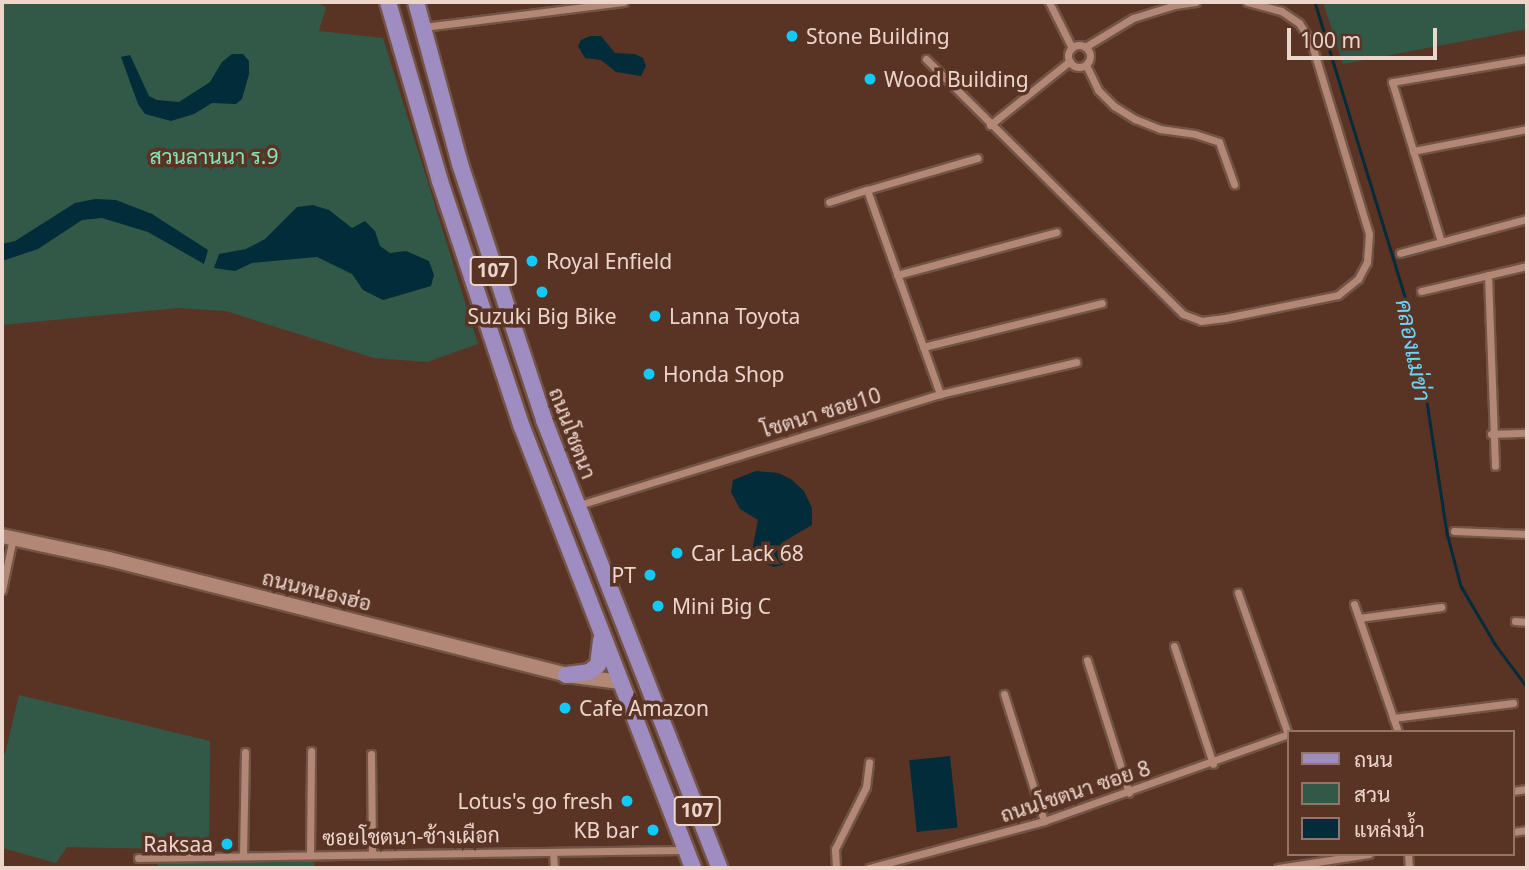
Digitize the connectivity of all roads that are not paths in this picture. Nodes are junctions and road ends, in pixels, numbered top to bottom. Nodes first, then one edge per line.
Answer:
1 (416, 2) edge
2 (623, 2) edge
3 (1049, 2) edge
4 (1196, 2) edge
5 (1247, 2) edge
6 (385, 4) edge
7 (423, 27) junction
8 (1085, 47) junction
9 (1072, 48) junction
10 (926, 59) dead end
11 (1527, 59) edge
12 (1070, 61) junction
13 (1086, 65) junction
14 (990, 125) junction
15 (1527, 129) edge
16 (1413, 151) junction
17 (977, 158) dead end
18 (1234, 184) dead end
19 (867, 190) junction
20 (829, 202) dead end
21 (1527, 219) edge
22 (1056, 232) dead end
23 (1441, 242) junction
24 (1400, 253) dead end
25 (1527, 266) edge
26 (897, 275) junction
27 (1489, 275) junction
28 (1421, 291) dead end
29 (1102, 303) dead end
30 (923, 347) junction
31 (1076, 362) dead end
32 (940, 394) junction
33 (544, 420) junction
34 (522, 427) junction
35 (1527, 433) edge
36 (1491, 434) junction
37 (1494, 466) dead end
38 (578, 506) junction
39 (1454, 531) dead end
40 (1527, 534) edge
41 (7, 537) edge
42 (2, 590) edge
43 (1238, 593) dead end
44 (1354, 604) dead end
45 (1441, 607) dead end
46 (1359, 618) junction
47 (1515, 621) dead end
48 (1527, 622) edge
49 (600, 630) junction
50 (1174, 646) dead end
51 (1087, 660) dead end
52 (644, 673) junction
53 (566, 675) junction
54 (621, 682) junction
55 (1004, 694) dead end
56 (1513, 703) dead end
57 (1393, 718) junction
58 (1397, 730) edge
59 (1288, 731) edge
60 (1288, 734) edge
61 (311, 751) dead end
62 (245, 752) dead end
63 (371, 754) dead end
64 (869, 762) dead end
65 (1213, 764) junction
66 (1129, 793) junction
67 (1044, 821) junction
68 (685, 850) junction
69 (553, 852) junction
70 (372, 854) junction
71 (310, 855) junction
72 (243, 856) junction
73 (1362, 856) edge
74 (138, 858) dead end
75 (1332, 864) edge
76 (554, 868) edge
77 (693, 868) edge
78 (720, 868) edge
79 (836, 868) edge
80 (869, 868) edge
81 (1278, 868) edge

1 - 7 main road, ถนนโชตนา / 107
2 - 7 street
3 - 9 street
4 - 8 street
5 - 14 street
6 - 34 main road, ถนนโชตนา / 107
7 - 33 main road, ถนนโชตนา / 107
8 - 9 street
8 - 13 street
9 - 12 street
10 - 14 street
11 - 16 street
12 - 13 street
12 - 14 street
13 - 18 street
15 - 16 street
16 - 23 street
17 - 19 street
19 - 20 street
19 - 26 street
21 - 23 street
22 - 26 street
23 - 24 street
25 - 27 street
26 - 30 street
27 - 28 street
27 - 36 street
29 - 30 street
30 - 32 street
31 - 32 street, โชตนา ซอย10
32 - 38 street, โชตนา ซอย10
33 - 34 main road
33 - 38 main road, ถนนโชตนา / 107
34 - 49 main road, ถนนโชตนา / 107
35 - 36 street
36 - 37 street
38 - 52 main road, ถนนโชตนา / 107
39 - 40 street
41 - 42 street
41 - 53 main road, ถนนหนองฮ่อ
43 - 59 street
44 - 46 street
45 - 46 street
46 - 57 street
47 - 48 street
49 - 53 main road
49 - 54 main road, ถนนโชตนา / 107
50 - 65 street
51 - 66 street
52 - 54 main road
52 - 78 main road, ถนนโชตนา / 107
53 - 54 main road, ถนนหนองฮ่อ
54 - 68 main road, ถนนโชตนา / 107
55 - 67 street
56 - 57 street
57 - 58 street
60 - 65 street, ถนนโชตนา ซอย 8
61 - 71 street
62 - 72 street
63 - 70 street
64 - 79 street
65 - 66 street, ถนนโชตนา ซอย 8
66 - 67 street, ถนนโชตนา ซอย 8
67 - 80 street, ถนนโชตนา ซอย 8
68 - 69 street, ซอยโชตนา-ช้างเผือก
68 - 77 main road, ถนนโชตนา / 107
69 - 70 street, ซอยโชตนา-ช้างเผือก
69 - 76 street
70 - 71 street, ซอยโชตนา-ช้างเผือก
71 - 72 street, ซอยโชตนา-ช้างเผือก
72 - 74 street, ซอยโชตนา-ช้างเผือก
73 - 75 street
75 - 81 street

